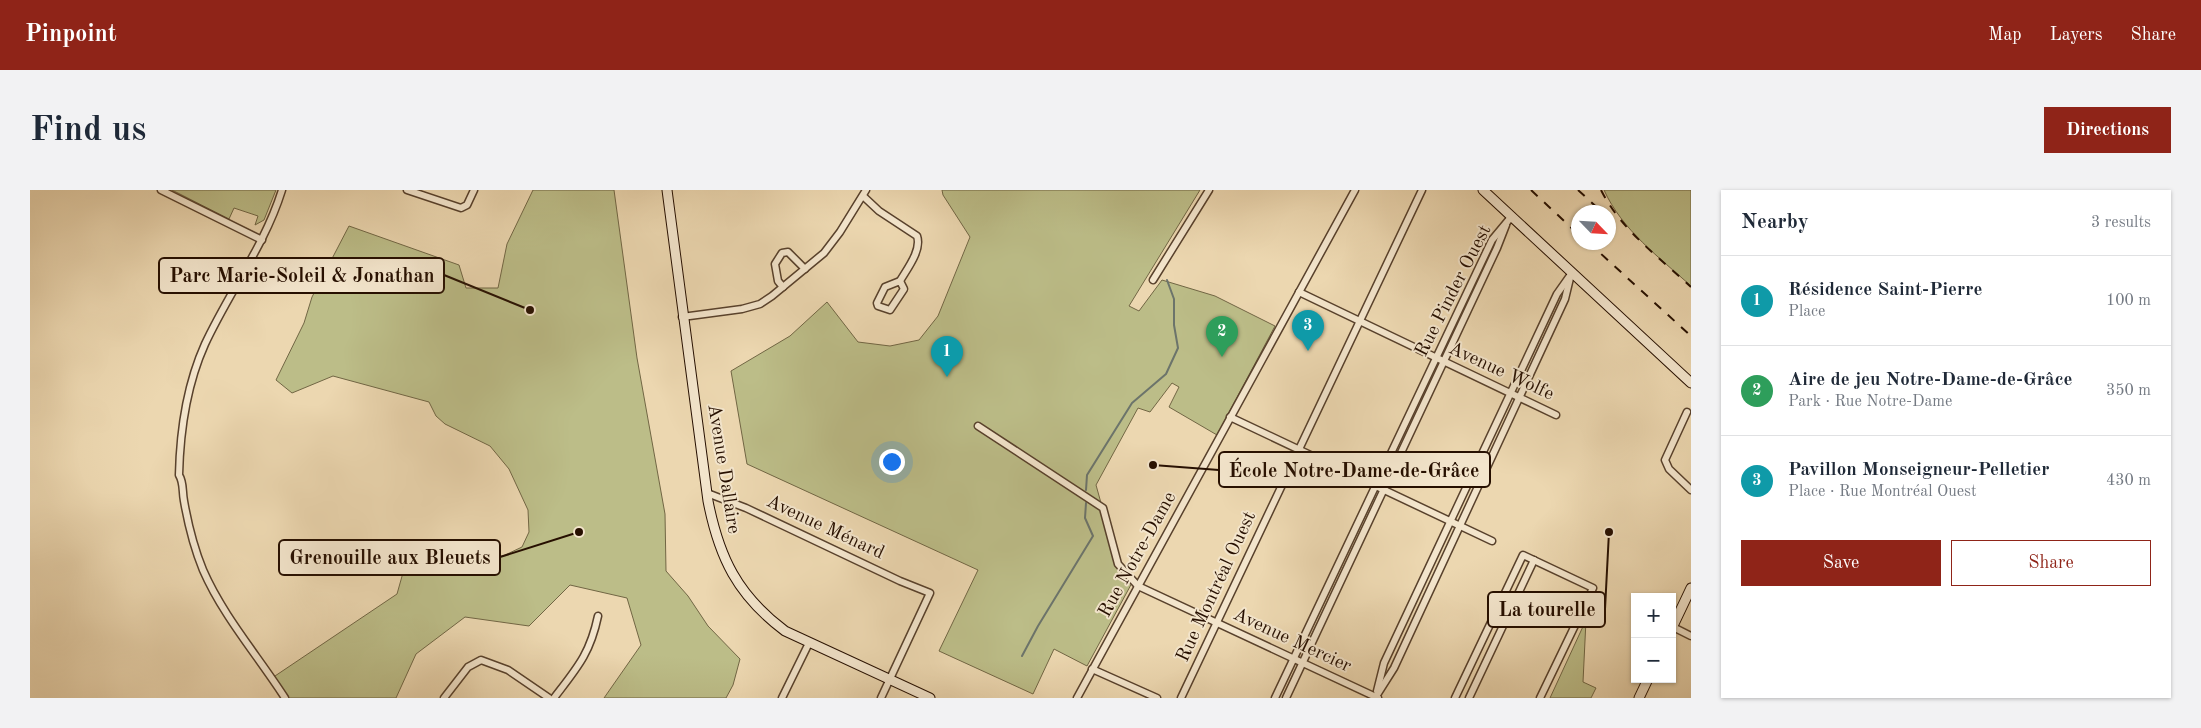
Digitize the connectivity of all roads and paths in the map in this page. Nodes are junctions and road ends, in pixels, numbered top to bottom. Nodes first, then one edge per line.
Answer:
1 (161, 190) edge
2 (282, 190) edge
3 (407, 190) edge
4 (474, 190) edge
5 (667, 190) edge
6 (1209, 190) edge
7 (1355, 190) edge
8 (1422, 190) edge
9 (1483, 190) edge
10 (865, 193) edge
11 (1512, 216) junction
12 (262, 240) junction
13 (805, 269) junction
14 (1571, 274) junction
15 (1153, 280) dead end
16 (900, 282) junction
17 (783, 287) junction
18 (1299, 292) junction
19 (682, 317) junction
20 (1359, 322) junction
21 (1436, 358) junction
22 (1443, 361) junction
23 (1691, 383) edge
24 (1510, 393) junction
25 (1519, 397) junction
26 (1687, 412) dead end
27 (1556, 415) dead end
28 (1230, 417) junction
29 (978, 426) dead end
30 (1298, 450) junction
31 (1375, 486) junction
32 (1384, 490) junction
33 (1691, 490) edge
34 (707, 493) junction
35 (1450, 521) junction
36 (1459, 525) junction
37 (1492, 541) dead end
38 (1534, 560) junction
39 (1138, 586) junction
40 (1691, 588) edge
41 (598, 616) dead end
42 (1676, 620) edge
43 (1216, 623) junction
44 (1676, 630) edge
45 (1691, 636) edge
46 (809, 643) junction
47 (1293, 659) junction
48 (1303, 663) junction
49 (1092, 669) junction
50 (889, 680) junction
51 (1646, 683) edge
52 (285, 698) edge
53 (444, 698) edge
54 (549, 698) edge
55 (554, 698) edge
56 (782, 698) edge
57 (881, 698) edge
58 (930, 698) edge
59 (1077, 698) edge
60 (1157, 698) edge
61 (1181, 698) edge
62 (1275, 698) edge
63 (1286, 698) edge
64 (1376, 698) edge
65 (1455, 698) edge
66 (1469, 698) edge
67 (1540, 698) edge
68 (1639, 698) edge

1 - 12 street
2 - 12 street
3 - 4 street
5 - 19 street, Avenue Dallaire
6 - 15 street
7 - 18 street, Rue Notre-Dame
8 - 20 street, Rue Montréal Ouest
9 - 11 street
10 - 13 street
10 - 16 street
11 - 14 street
11 - 21 street, Rue Pinder Ouest
11 - 22 street, Rue Pinder Ouest
12 - 52 street
13 - 17 street
13 - 17 street
14 - 23 street
14 - 24 street
14 - 25 street
16 - 16 street
17 - 19 street
18 - 20 street, Avenue Wolfe
18 - 28 street, Rue Notre-Dame
19 - 34 street, Avenue Dallaire
20 - 21 street, Avenue Wolfe
20 - 30 street, Rue Montréal Ouest
21 - 22 street, Avenue Wolfe
21 - 31 street, Rue Pinder Ouest
22 - 24 street, Avenue Wolfe
22 - 32 street, Rue Pinder Ouest
24 - 25 street, Avenue Wolfe
24 - 35 street
25 - 27 street, Avenue Wolfe
25 - 36 street
26 - 33 street
28 - 30 street
28 - 39 street, Rue Notre-Dame
29 - 39 street
30 - 31 street
30 - 43 street, Rue Montréal Ouest
31 - 32 street
31 - 47 street, Rue Pinder Ouest
32 - 35 street
32 - 48 street, Rue Pinder Ouest
34 - 46 street, Avenue Dallaire
34 - 50 street, Avenue Ménard
35 - 36 street
35 - 64 street
36 - 37 street
36 - 64 street
38 - 65 street
38 - 66 street
38 - 67 street
39 - 43 street, Avenue Mercier
39 - 49 street, Rue Notre-Dame
40 - 42 street
41 - 55 street
43 - 47 street, Avenue Mercier
43 - 61 street, Rue Montréal Ouest
44 - 45 street
46 - 50 street, Avenue Dallaire
46 - 56 street
47 - 48 street, Avenue Mercier
47 - 62 street, Rue Pinder Ouest
48 - 63 street, Rue Pinder Ouest
48 - 64 street, Avenue Mercier
49 - 59 street, Rue Notre-Dame
49 - 60 street
50 - 57 street
50 - 58 street, Avenue Dallaire
51 - 68 street
53 - 54 street

